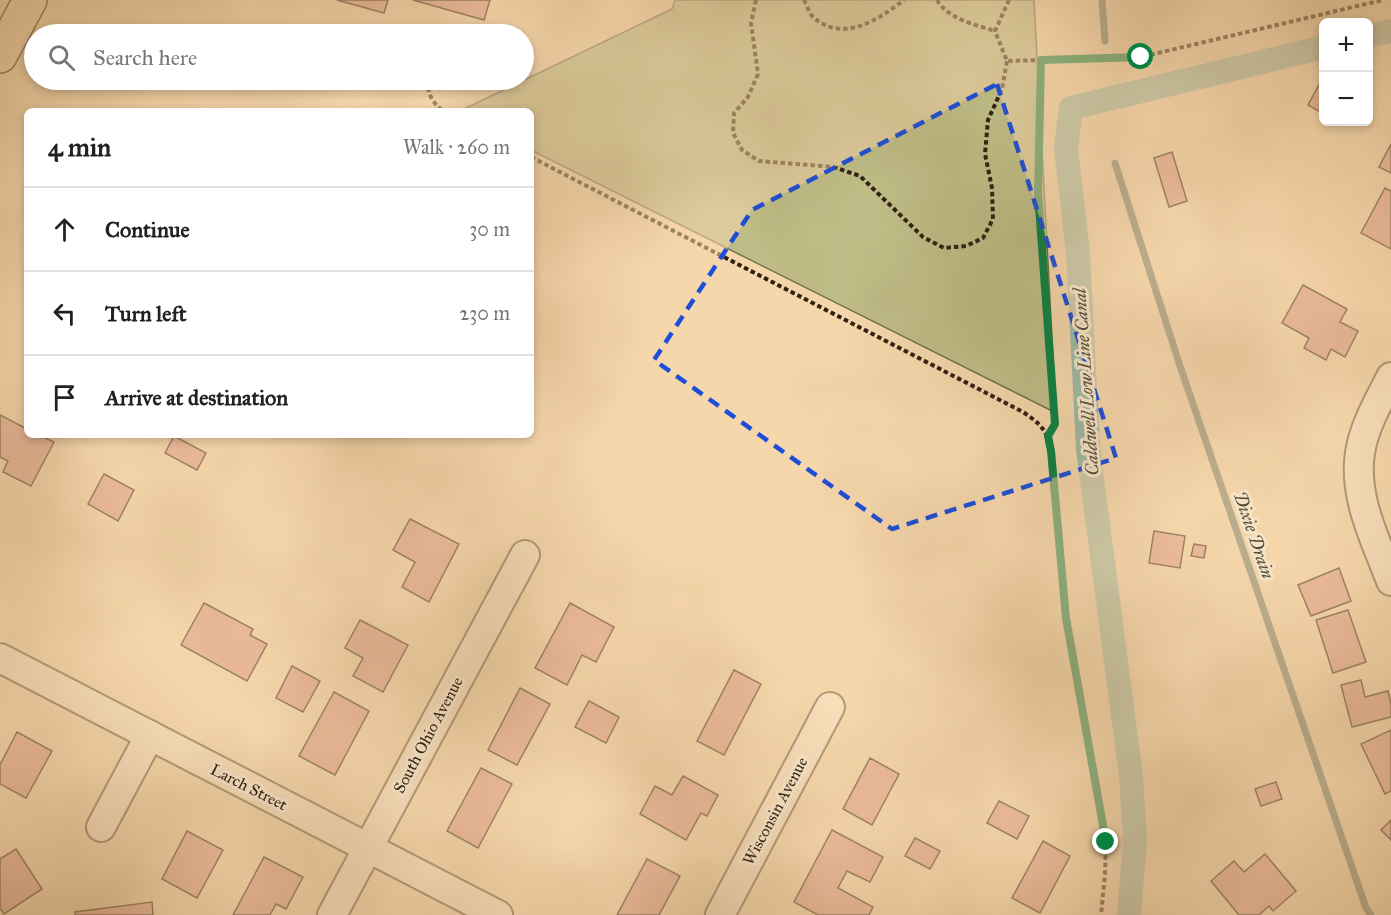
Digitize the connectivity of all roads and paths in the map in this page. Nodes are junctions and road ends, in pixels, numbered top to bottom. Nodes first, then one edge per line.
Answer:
1 (30, 0) edge
2 (756, 0) edge
3 (804, 0) edge
4 (904, 0) edge
5 (936, 0) edge
6 (1009, 0) edge
7 (1383, 0) edge
8 (995, 31) junction
9 (0, 56) edge
10 (1041, 60) junction
11 (1007, 61) junction
12 (428, 90) edge
13 (440, 108) edge
14 (534, 159) edge
15 (1391, 377) edge
16 (1048, 436) junction
17 (525, 555) dead end
18 (1391, 581) edge
19 (0, 658) edge
20 (830, 707) dead end
21 (150, 735) junction
22 (101, 827) dead end
23 (368, 848) junction
24 (332, 915) edge
25 (498, 915) edge
26 (720, 915) edge
27 (1101, 915) edge

1 - 9 main road
2 - 11 path
3 - 4 path
5 - 8 path
6 - 8 path
7 - 10 path
8 - 11 path
10 - 11 path
10 - 16 path
12 - 13 path
14 - 16 path
15 - 18 street
16 - 27 path
17 - 23 street, South Ohio Avenue
19 - 21 street, Larch Street
20 - 26 street, Wisconsin Avenue
21 - 22 street
21 - 23 street, Larch Street
23 - 24 street, South Ohio Avenue
23 - 25 street, Larch Street

